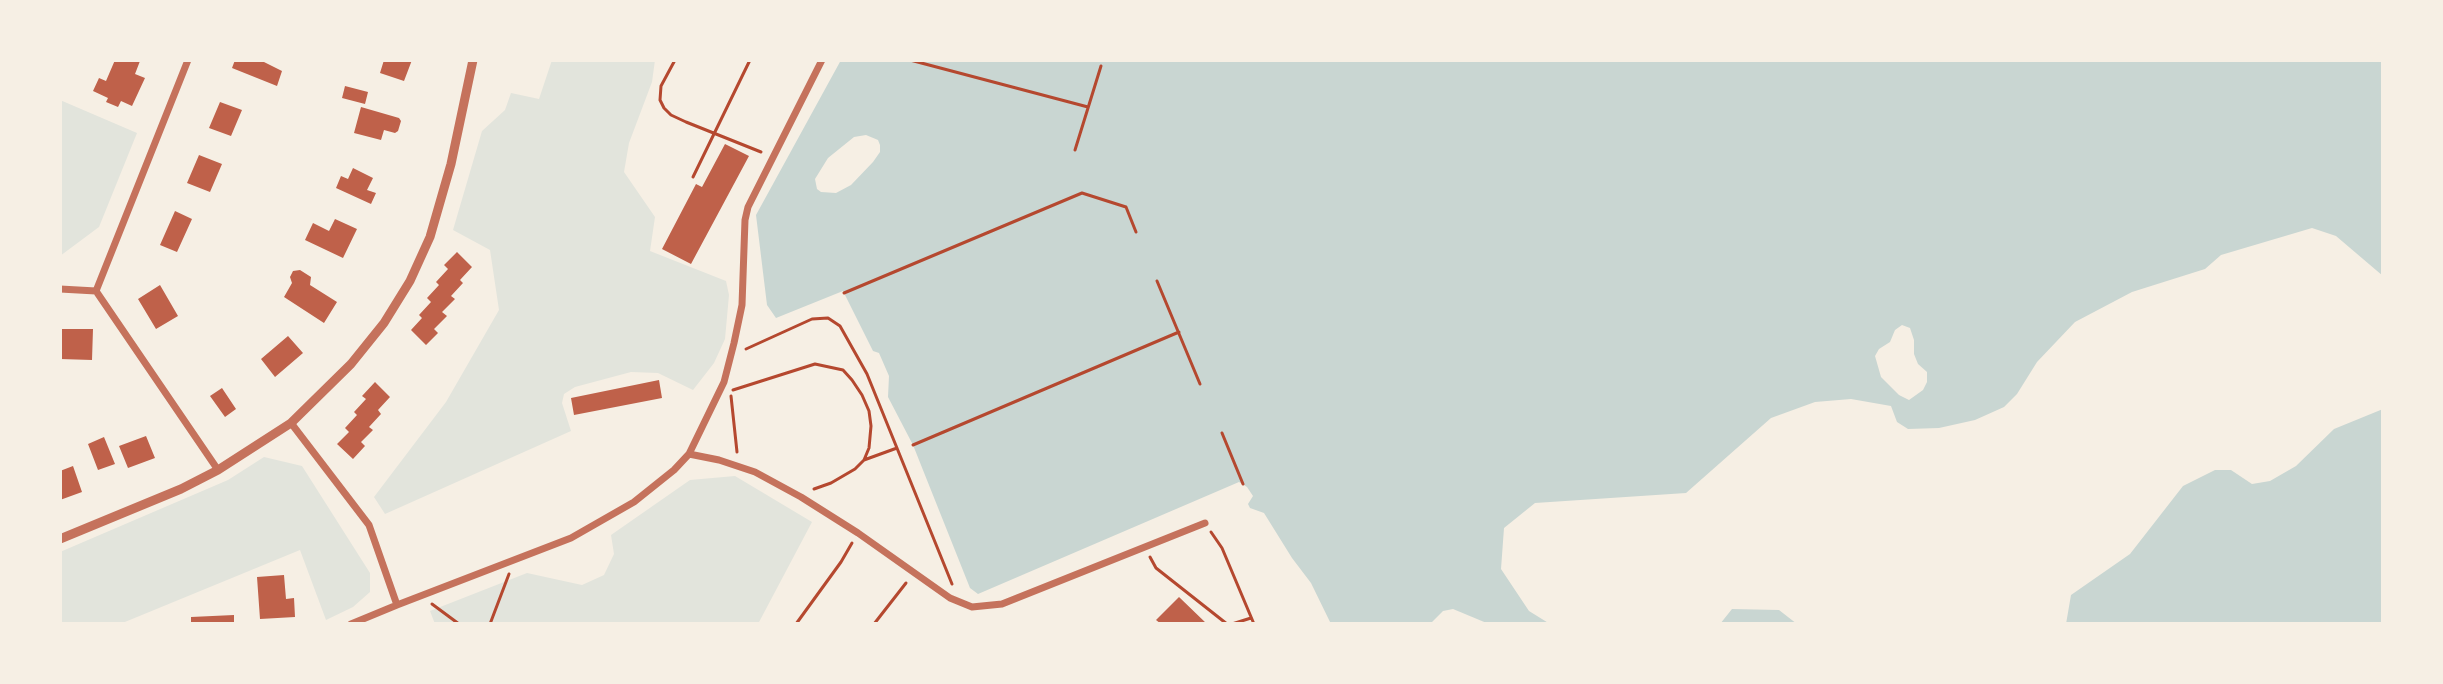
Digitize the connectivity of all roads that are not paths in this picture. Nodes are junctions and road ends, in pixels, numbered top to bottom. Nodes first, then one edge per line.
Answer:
1 (188, 60) edge
2 (473, 60) edge
3 (822, 60) edge
4 (60, 289) edge
5 (96, 291) junction
6 (291, 423) junction
7 (689, 454) junction
8 (218, 470) junction
9 (1205, 523) road end
10 (60, 539) edge
11 (397, 605) junction
12 (351, 624) edge

1 - 5 street
2 - 6 street
3 - 7 street
4 - 5 street
5 - 8 street
6 - 8 street
6 - 11 street
7 - 9 street
7 - 11 street
8 - 10 street
11 - 12 street

